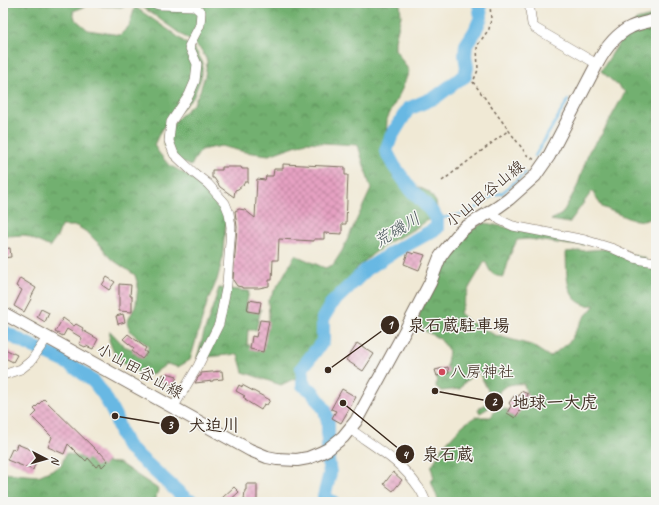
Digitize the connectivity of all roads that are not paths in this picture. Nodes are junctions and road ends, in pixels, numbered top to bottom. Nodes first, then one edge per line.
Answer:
1 (152, 3) edge
2 (529, 3) edge
3 (656, 20) edge
4 (597, 64) junction
5 (491, 212) junction
6 (656, 262) edge
7 (3, 313) edge
8 (47, 338) junction
9 (5, 373) edge
10 (172, 408) junction
11 (350, 430) junction
12 (426, 502) edge

1 - 10 street
2 - 4 street
3 - 4 main road, 小山田谷山線
4 - 5 main road, 小山田谷山線
5 - 6 street
5 - 11 main road, 小山田谷山線
7 - 8 main road, 小山田谷山線
8 - 9 street
8 - 10 main road, 小山田谷山線
10 - 11 main road, 小山田谷山線
11 - 12 street

